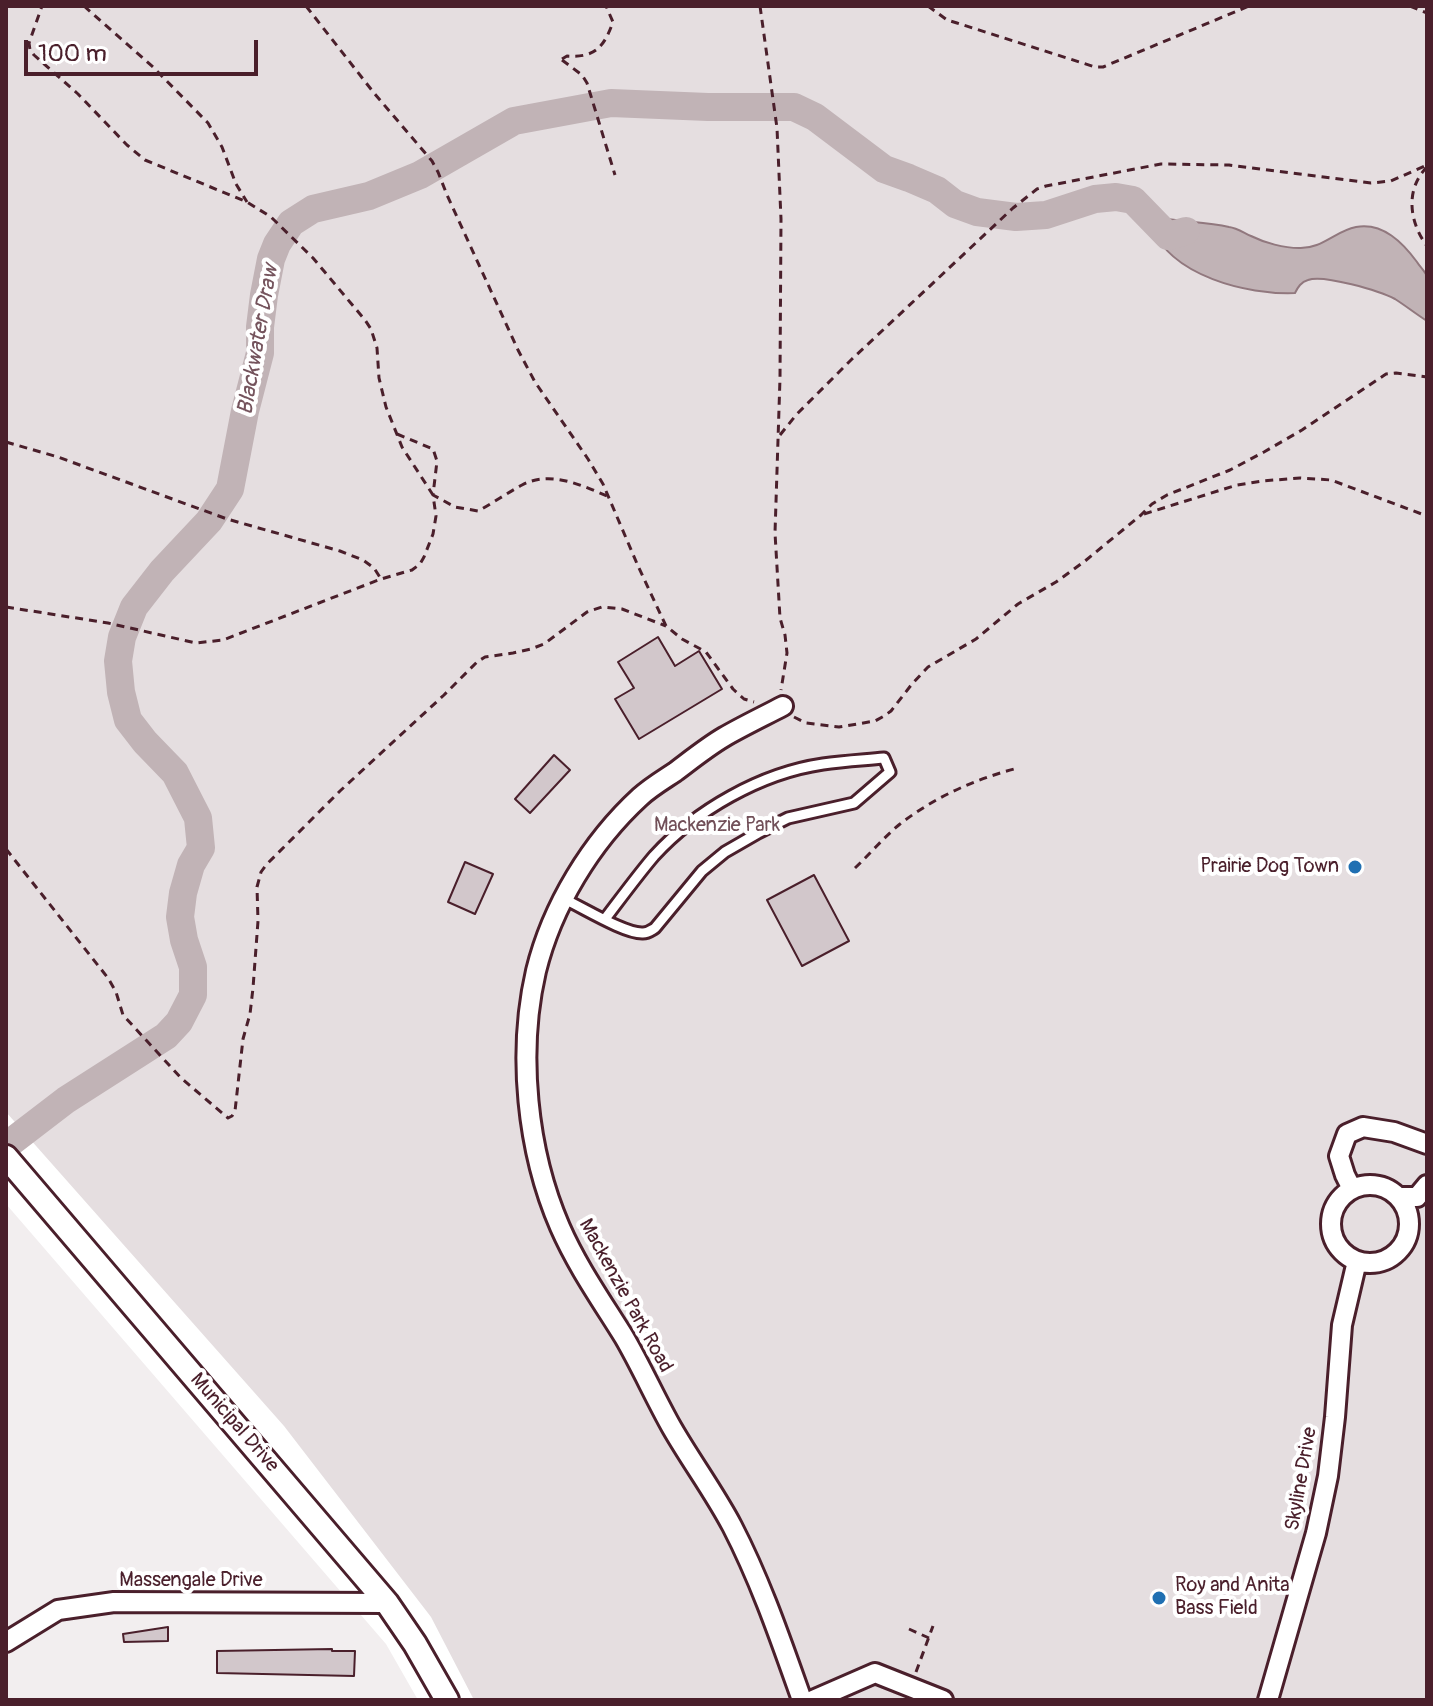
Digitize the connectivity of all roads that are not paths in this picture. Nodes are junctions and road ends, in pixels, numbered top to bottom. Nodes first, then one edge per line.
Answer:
1 (783, 706) road end
2 (564, 899) junction
3 (605, 919) junction
4 (1427, 1144) edge
5 (6, 1157) edge
6 (1427, 1185) edge
7 (1352, 1189) junction
8 (1399, 1197) junction
9 (1357, 1261) junction
10 (387, 1603) junction
11 (6, 1642) edge
12 (447, 1700) edge
13 (802, 1700) edge
14 (813, 1700) edge
15 (943, 1700) edge
16 (1268, 1700) edge

1 - 2 street, Mackenzie Park Road
2 - 3 lane
2 - 13 street, Mackenzie Park Road
3 - 3 lane
4 - 7 street
5 - 10 street, Municipal Drive
6 - 8 street
7 - 8 street
7 - 9 street
8 - 9 street
9 - 16 street, Skyline Drive
10 - 11 street, Massengale Drive
10 - 12 street, Municipal Drive
14 - 15 street

